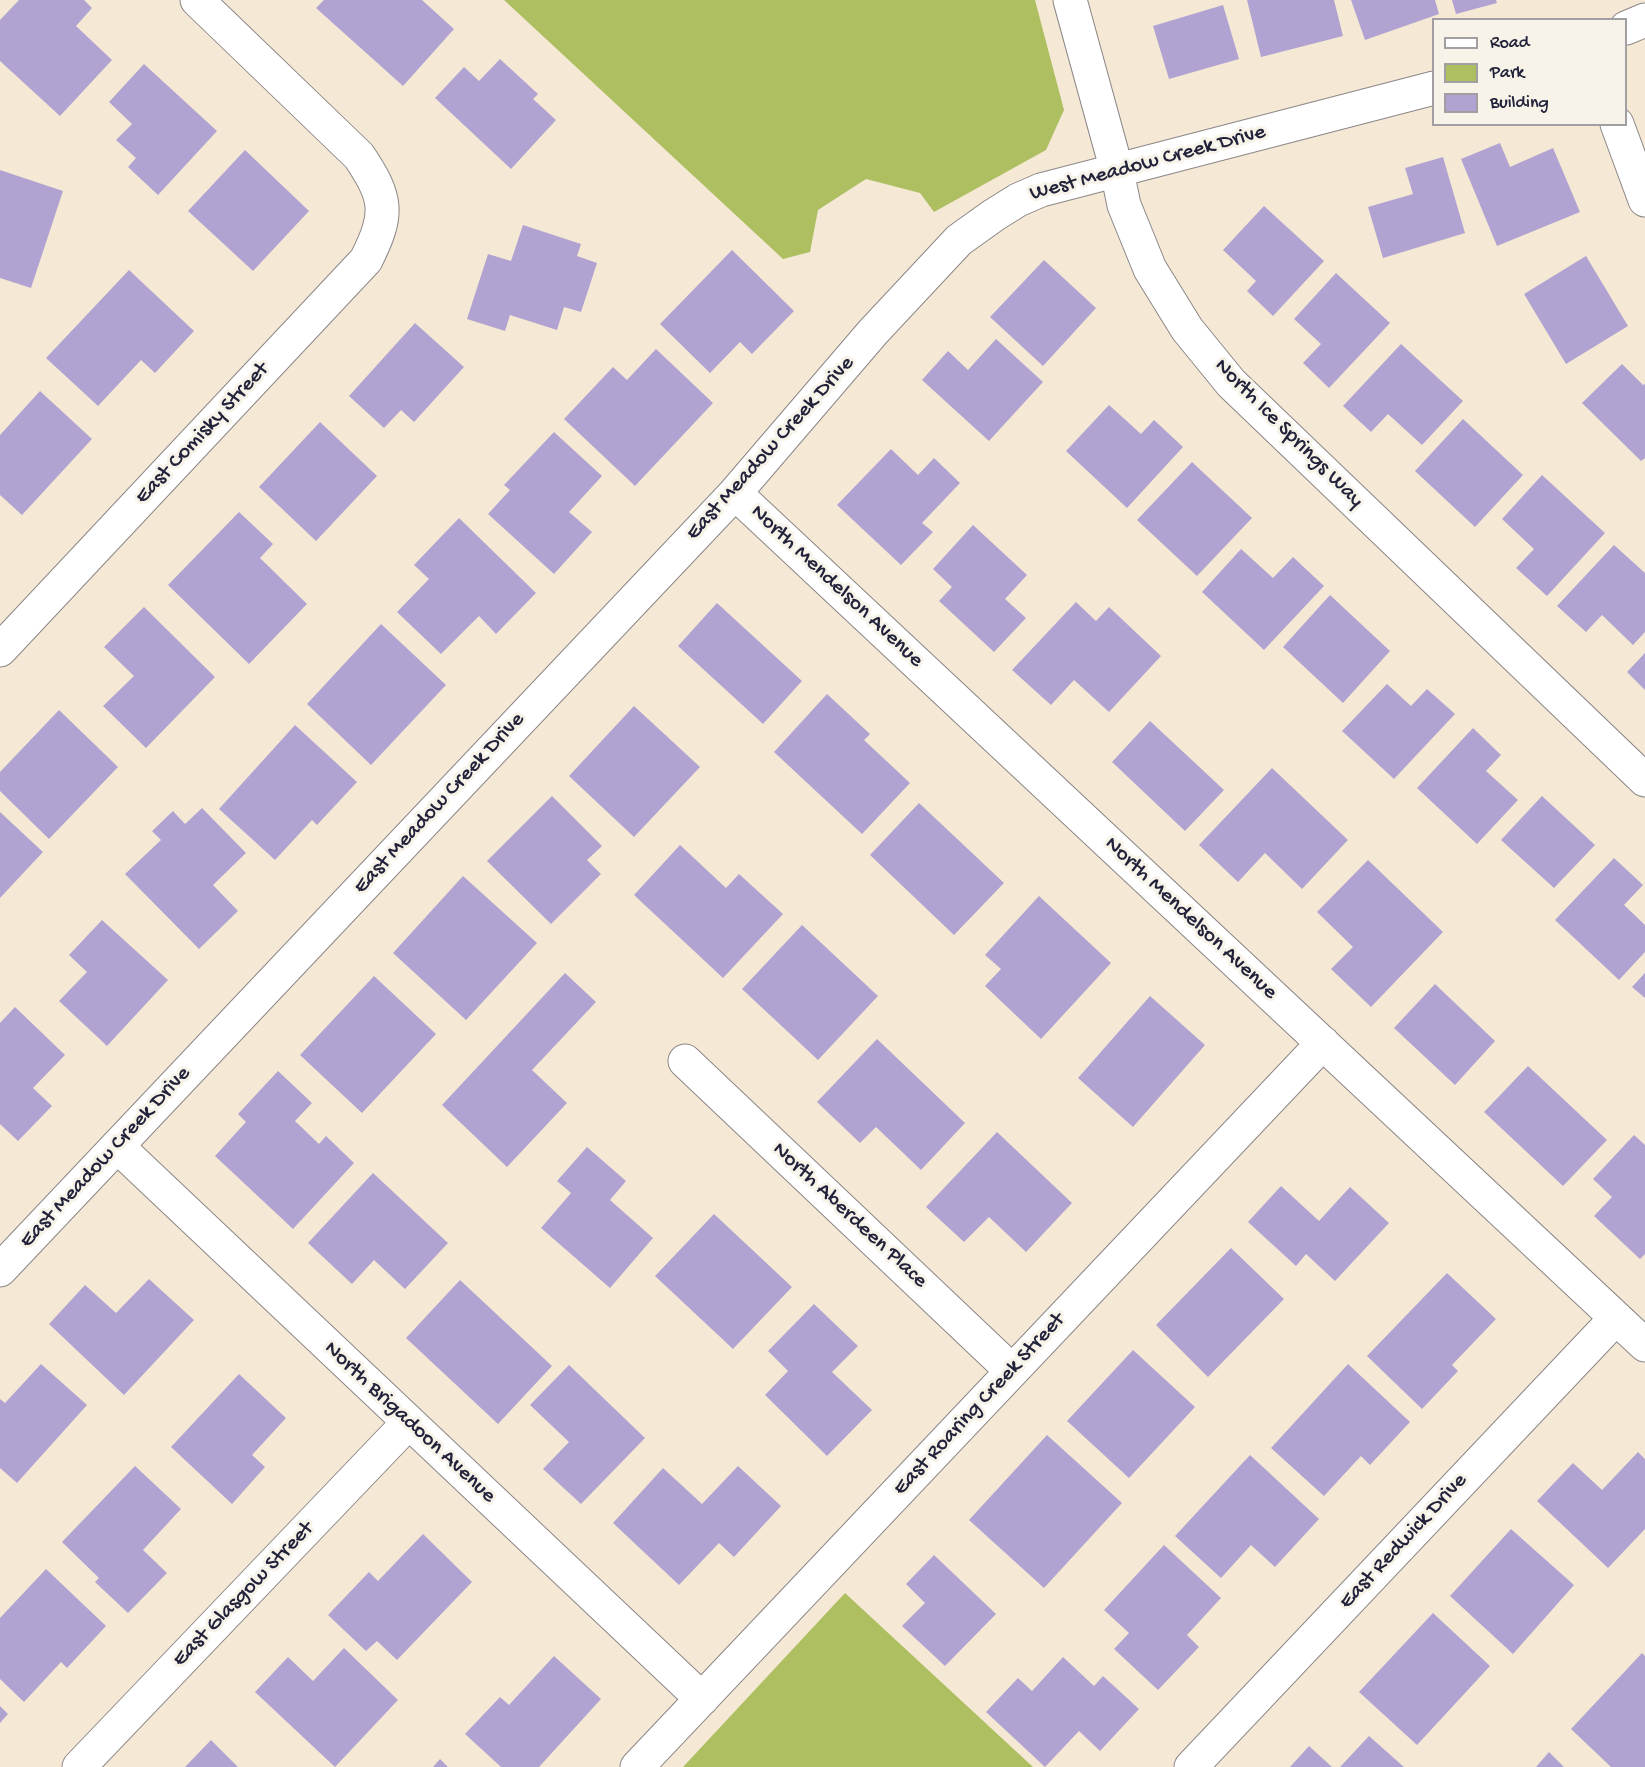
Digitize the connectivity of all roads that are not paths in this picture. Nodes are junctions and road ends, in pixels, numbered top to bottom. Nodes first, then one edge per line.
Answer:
1 (196, 0) edge
2 (1070, 0) edge
3 (1645, 20) edge
4 (1627, 28) edge
5 (1432, 89) edge
6 (1618, 126) edge
7 (1117, 171) junction
8 (1645, 200) edge
9 (873, 332) joint
10 (735, 493) junction
11 (0, 650) edge
12 (1645, 780) edge
13 (1323, 1043) junction
14 (685, 1061) dead end
15 (117, 1146) junction
16 (0, 1270) edge
17 (1616, 1318) junction
18 (1645, 1345) edge
19 (1012, 1371) junction
20 (409, 1422) junction
21 (702, 1699) junction
22 (79, 1767) edge
23 (637, 1767) edge
24 (1191, 1767) edge

1 - 11 street, East Comisky Street
2 - 7 street, North Ice Springs Way
3 - 4 street
5 - 7 street, West Meadow Creek Drive
6 - 8 street
7 - 9 street, West Meadow Creek Drive
7 - 12 street, North Ice Springs Way
9 - 10 street, East Meadow Creek Drive
10 - 13 street, North Mendelson Avenue
10 - 15 street, East Meadow Creek Drive
13 - 17 street, North Mendelson Avenue
13 - 19 street, East Roaring Creek Street
14 - 19 street, North Aberdeen Place
15 - 16 street, East Meadow Creek Drive
15 - 20 street, North Brigadoon Avenue
17 - 18 street, North Mendelson Avenue
17 - 24 street, East Redwick Drive
19 - 21 street, East Roaring Creek Street
20 - 21 street, North Brigadoon Avenue
20 - 22 street, East Glasgow Street
21 - 23 street, East Roaring Creek Street

